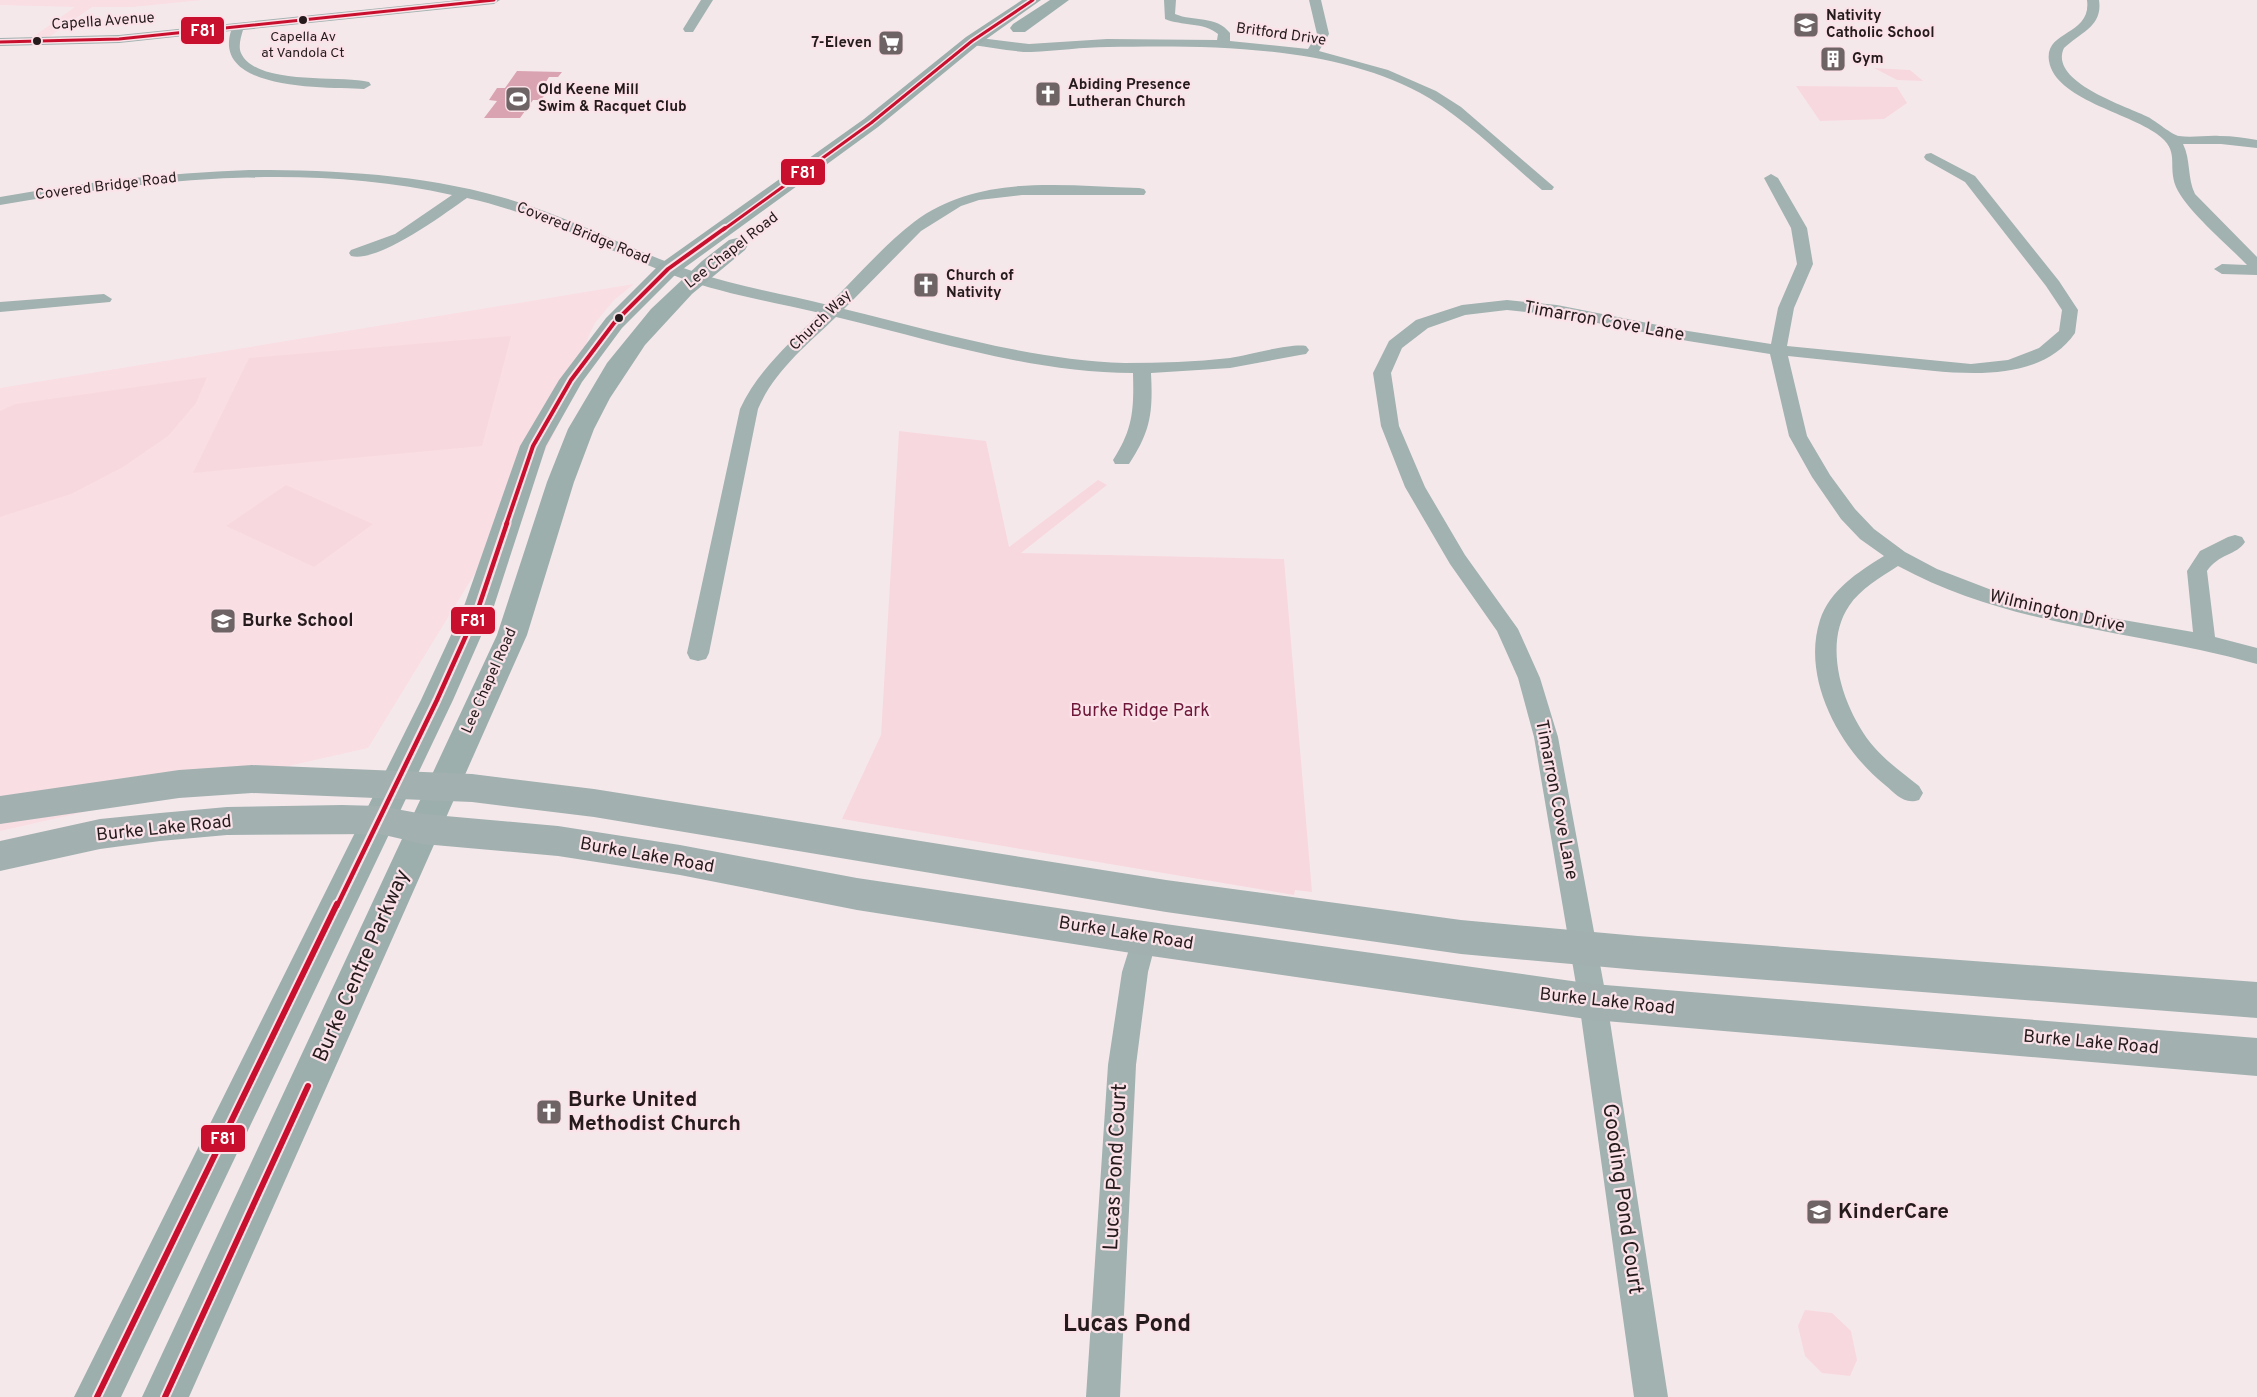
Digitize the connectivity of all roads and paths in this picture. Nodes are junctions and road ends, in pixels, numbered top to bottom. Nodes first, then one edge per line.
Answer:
1 (494, 0) edge
2 (706, 0) edge
3 (1033, 0) edge
4 (1061, 0) edge
5 (1170, 0) edge
6 (1315, 0) edge
7 (2093, 0) edge
8 (238, 27) junction
9 (689, 29) dead end
10 (972, 41) junction
11 (0, 42) edge
12 (14, 42) junction
13 (1223, 44) junction
14 (996, 45) junction
15 (0, 52) edge
16 (1312, 53) junction
17 (364, 85) dead end
18 (2173, 140) junction
19 (2257, 144) edge
20 (1930, 157) dead end
21 (1771, 178) dead end
22 (1547, 187) dead end
23 (1138, 192) dead end
24 (464, 193) junction
25 (0, 201) edge
26 (357, 253) dead end
27 (2257, 268) edge
28 (668, 269) junction
29 (2222, 269) dead end
30 (695, 278) junction
31 (104, 299) dead end
32 (0, 307) edge
33 (832, 311) junction
34 (1300, 350) dead end
35 (1779, 350) junction
36 (1142, 368) junction
37 (1122, 460) dead end
38 (2235, 542) dead end
39 (1898, 557) junction
40 (2205, 642) junction
41 (698, 653) dead end
42 (2257, 656) edge
43 (395, 785) junction
44 (443, 787) junction
45 (1911, 793) dead end
46 (0, 810) edge
47 (380, 820) junction
48 (423, 828) junction
49 (0, 856) edge
50 (1144, 938) junction
51 (1582, 948) junction
52 (2257, 1000) edge
53 (1593, 1002) junction
54 (2257, 1057) edge
55 (97, 1397) edge
56 (165, 1397) edge
57 (1103, 1397) edge
58 (1651, 1397) edge

1 - 8 street, Capella Avenue
2 - 9 street
3 - 10 main road, Lee Chapel Road
4 - 14 main road, Lee Chapel Road
5 - 13 street
6 - 16 street
7 - 18 street
8 - 12 street, Capella Avenue
8 - 17 street
10 - 14 street, Britford Drive
10 - 28 main road, Lee Chapel Road
11 - 12 street, Capella Avenue
12 - 15 street
13 - 14 street, Britford Drive
13 - 16 street, Britford Drive
14 - 30 main road, Lee Chapel Road
16 - 22 street, Britford Drive
18 - 19 street
18 - 27 street
20 - 35 street, Timarron Cove Lane
21 - 35 street, Wilmington Drive
23 - 33 street, Church Way
24 - 25 street, Covered Bridge Road
24 - 26 street
24 - 28 street, Covered Bridge Road
27 - 29 street
28 - 30 street, Covered Bridge Road
28 - 43 main road, Lee Chapel Road
30 - 33 street, Covered Bridge Road
30 - 44 main road, Lee Chapel Road
31 - 32 street
33 - 36 street, Covered Bridge Road
33 - 41 street, Church Way
34 - 36 street, Covered Bridge Road
35 - 39 street, Wilmington Drive
35 - 51 street, Timarron Cove Lane
36 - 37 street
38 - 40 street
39 - 40 street, Wilmington Drive
39 - 45 street
40 - 42 street, Wilmington Drive
43 - 44 main road
43 - 46 main road
43 - 47 main road
44 - 48 main road, Lee Chapel Road
44 - 51 main road
47 - 48 main road, Burke Lake Road
47 - 49 main road, Burke Lake Road
47 - 55 main road
48 - 50 main road, Burke Lake Road
48 - 56 main road, Burke Centre Parkway
50 - 53 main road, Burke Lake Road
50 - 57 street, Lucas Pond Court
51 - 52 main road
51 - 53 street, Timarron Cove Lane
53 - 54 main road, Burke Lake Road
53 - 58 street, Gooding Pond Court

